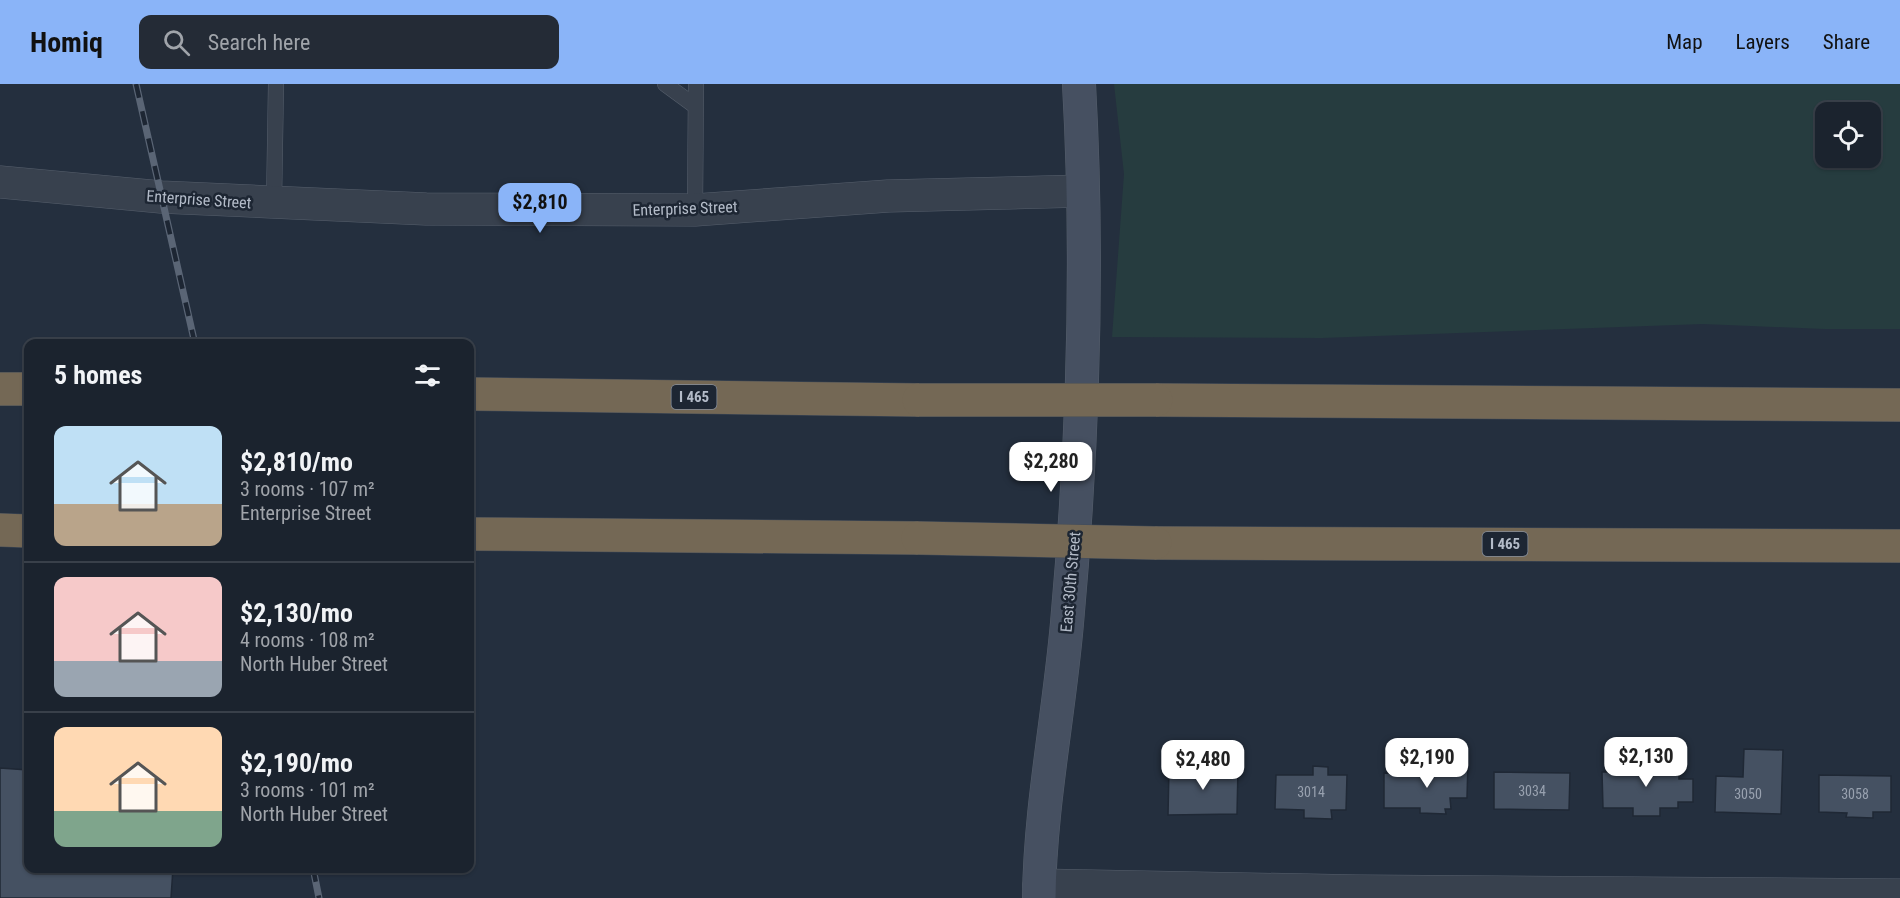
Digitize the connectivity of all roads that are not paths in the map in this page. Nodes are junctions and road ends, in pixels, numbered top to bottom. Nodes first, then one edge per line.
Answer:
1 (276, 84) edge
2 (665, 84) edge
3 (696, 84) edge
4 (1079, 84) edge
5 (695, 106) junction
6 (0, 182) edge
7 (1082, 191) junction
8 (274, 204) junction
9 (695, 210) junction
10 (0, 389) edge
11 (24, 389) edge
12 (474, 394) edge
13 (1900, 405) edge
14 (0, 530) edge
15 (24, 531) edge
16 (474, 534) edge
17 (1900, 546) edge
18 (1039, 891) edge
19 (1357, 895) edge
20 (1900, 895) edge
21 (1861, 896) edge

1 - 8 lane
2 - 5 lane
3 - 5 lane
4 - 7 main road, East 30th Street
5 - 9 lane
6 - 8 street, Enterprise Street
7 - 9 street, Enterprise Street
7 - 18 main road, East 30th Street
8 - 9 street, Enterprise Street
10 - 11 highway
12 - 13 highway, I 465, bridge
14 - 15 highway
16 - 17 highway, I 465, bridge
18 - 19 street
19 - 21 street
20 - 21 street

